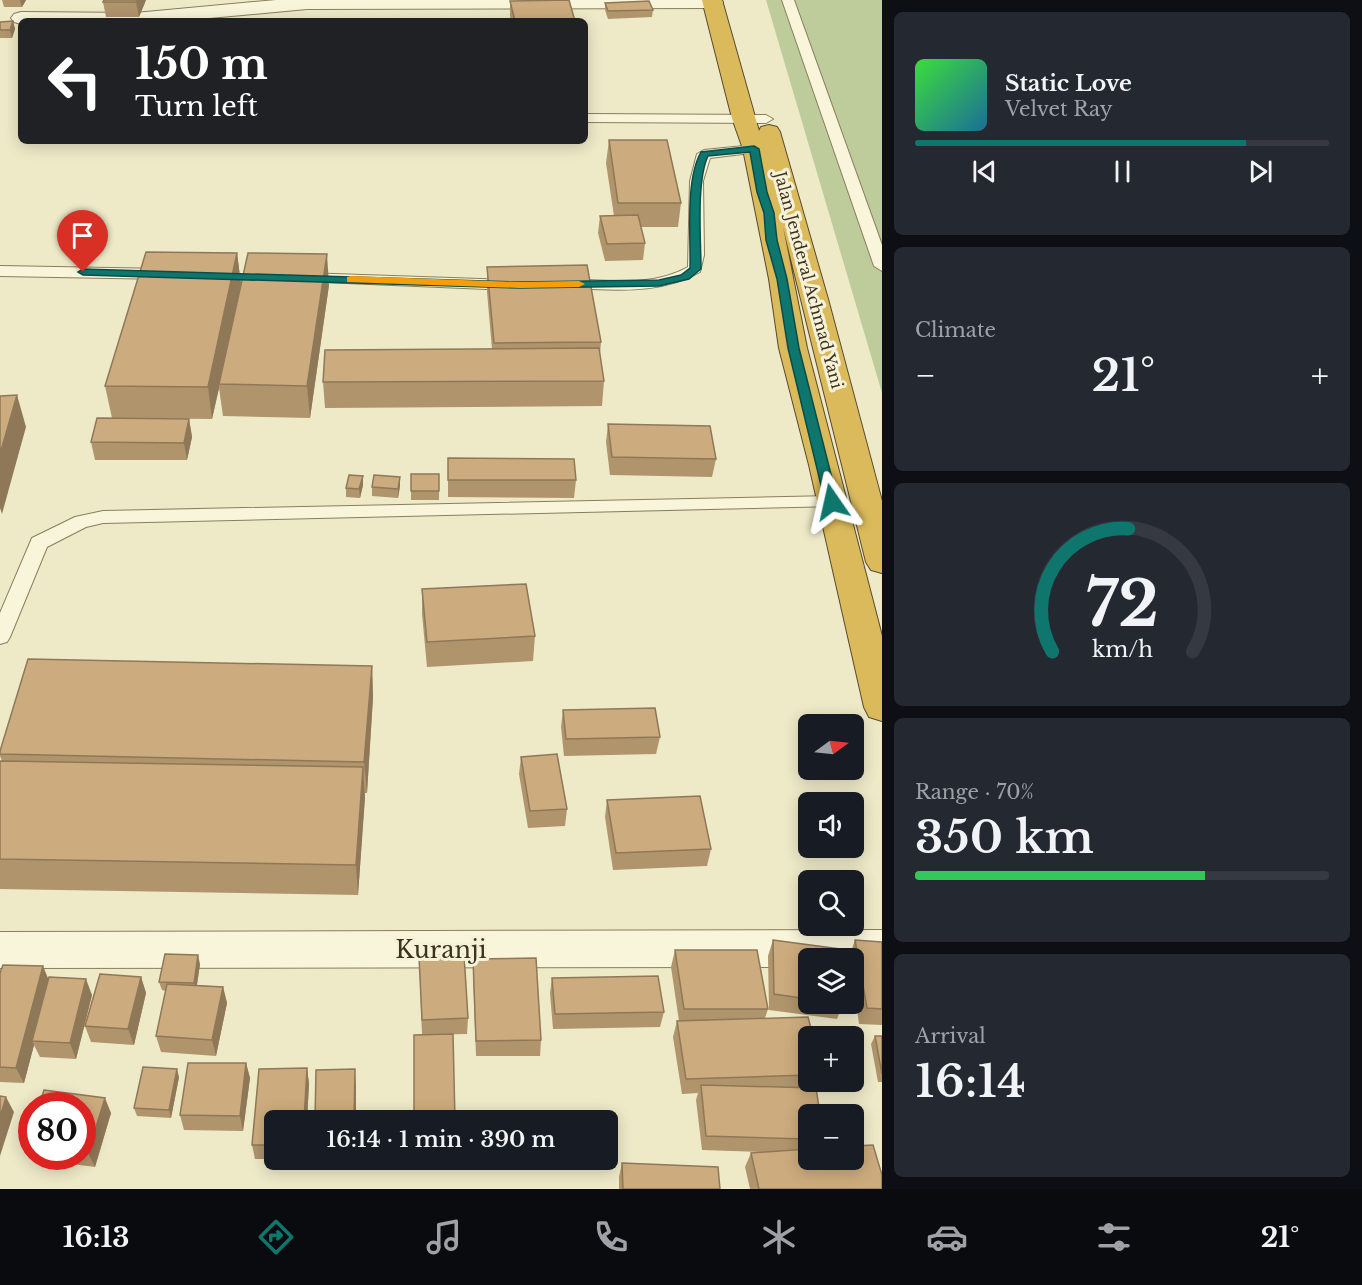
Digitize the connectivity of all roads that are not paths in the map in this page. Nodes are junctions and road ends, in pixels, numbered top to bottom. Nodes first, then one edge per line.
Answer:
1 (788, 0) edge
2 (719, 1) edge
3 (155, 18) edge
4 (588, 118) edge
5 (755, 119) junction
6 (754, 149) junction
7 (882, 266) edge
8 (0, 271) edge
9 (181, 274) edge
10 (286, 277) edge
11 (555, 284) edge
12 (532, 285) edge
13 (832, 502) junction
14 (882, 562) edge
15 (0, 637) edge
16 (882, 707) edge
17 (882, 948) edge
18 (0, 950) edge

1 - 7 lane
2 - 3 street
2 - 5 highway, Jalan Jenderal Achmad Yani
4 - 5 lane
5 - 6 highway, Jalan Jenderal Achmad Yani
5 - 14 highway, Jalan Jenderal Achmad Yani
6 - 11 lane
6 - 13 highway, Jalan Jenderal Achmad Yani
8 - 9 lane
10 - 12 lane
13 - 15 lane
13 - 16 highway, Jalan Jenderal Achmad Yani
17 - 18 street, Kuranji

